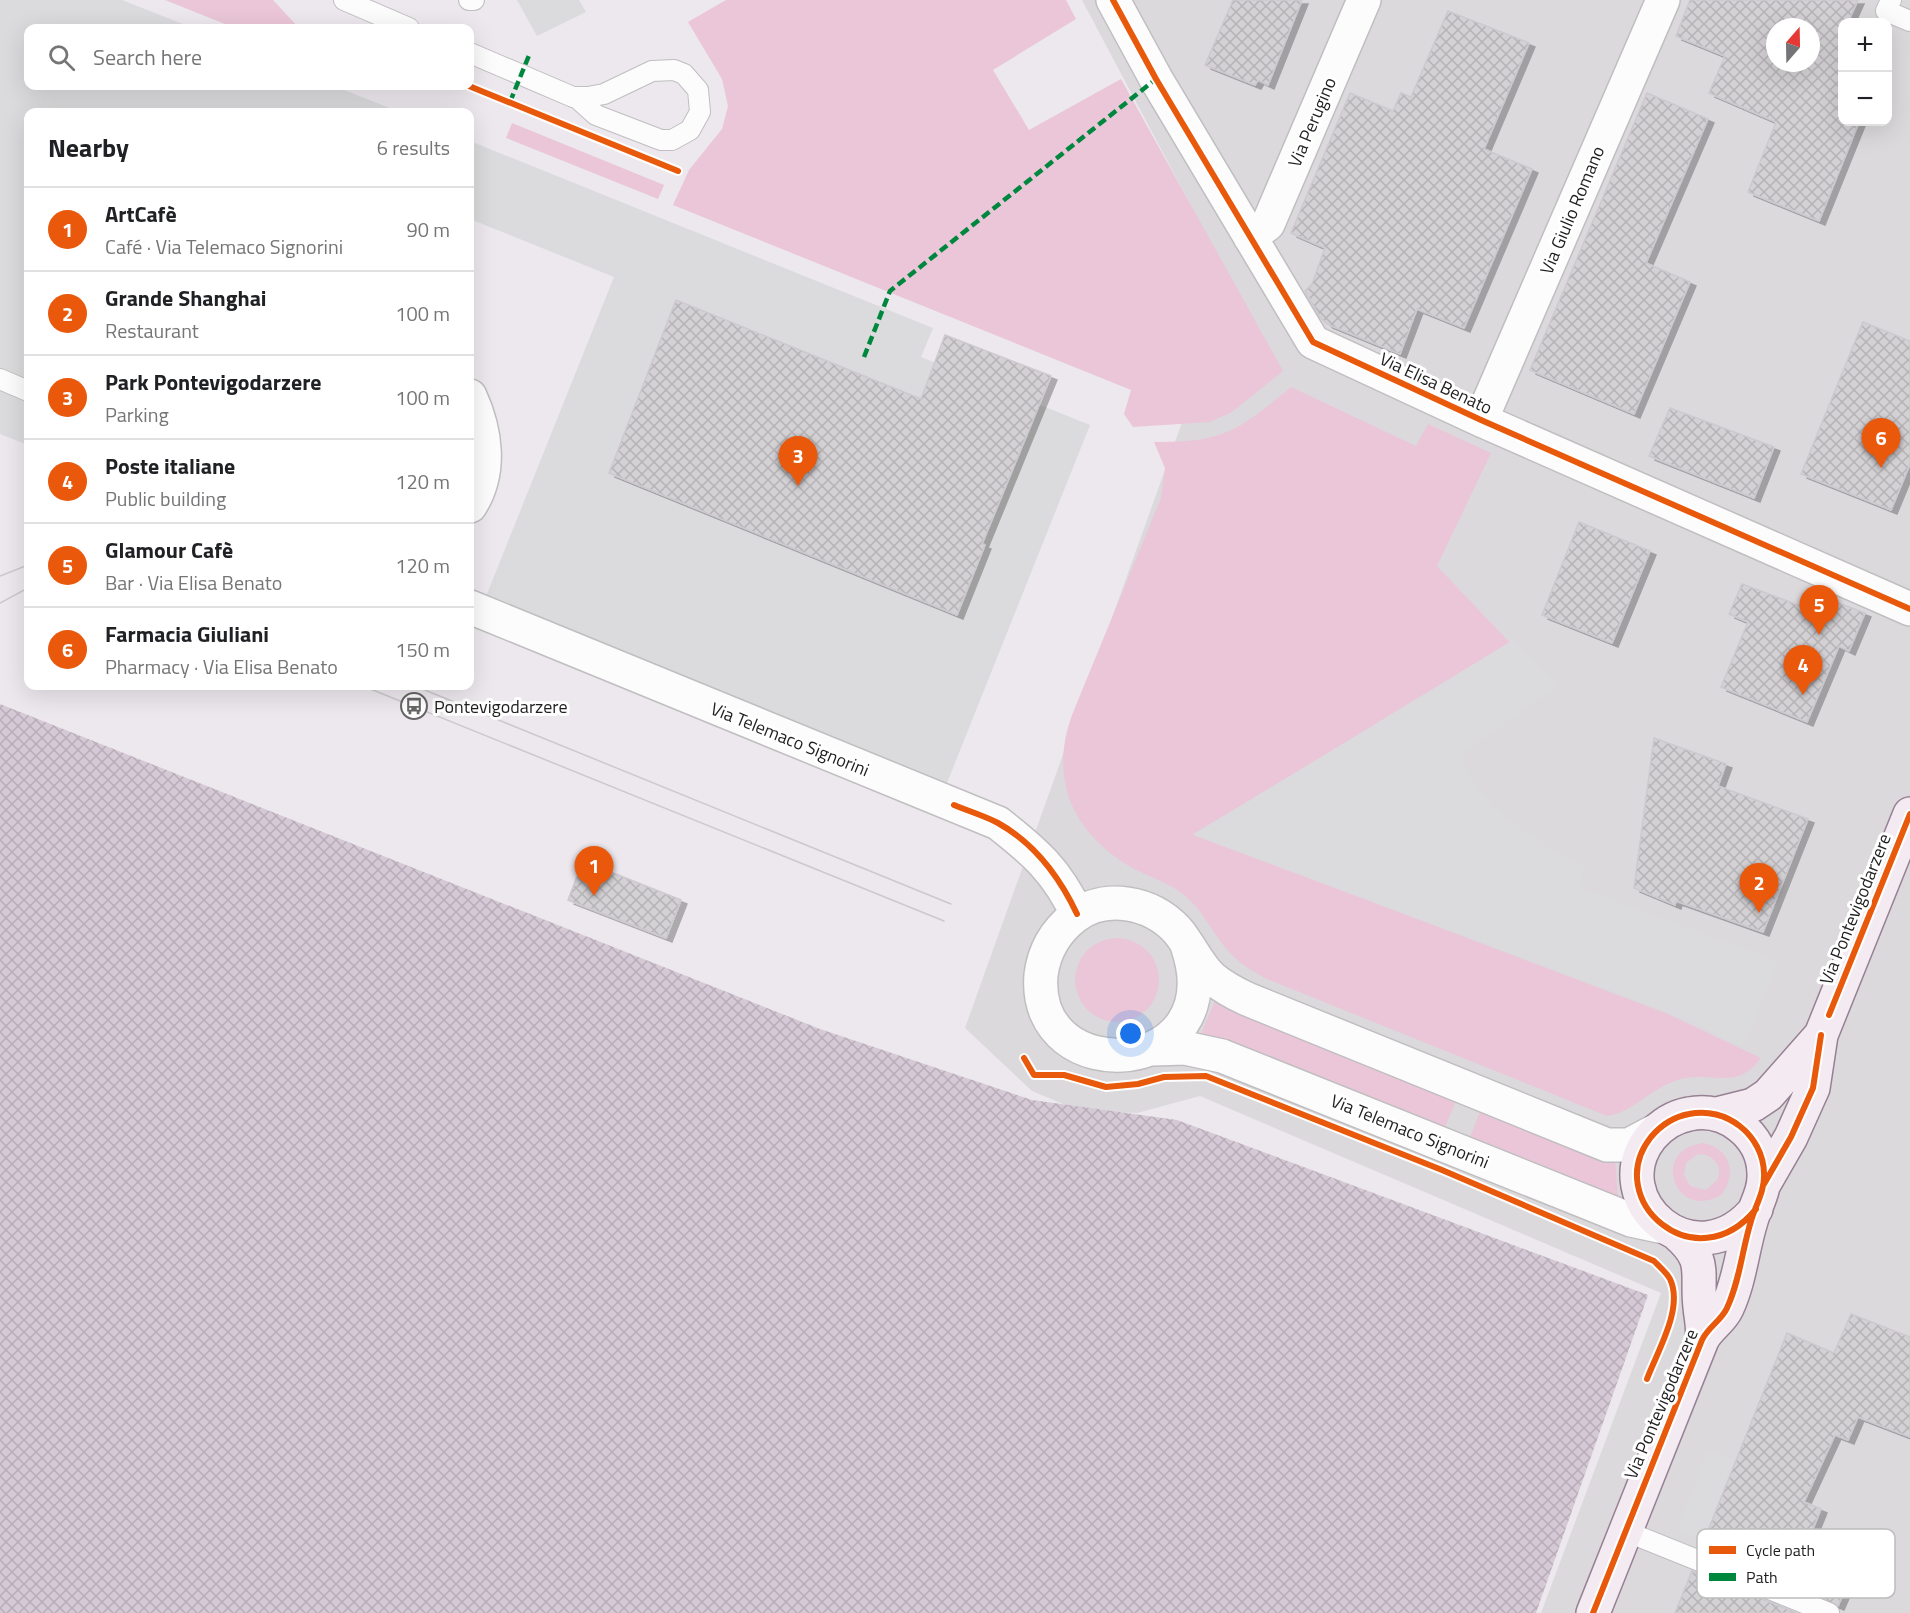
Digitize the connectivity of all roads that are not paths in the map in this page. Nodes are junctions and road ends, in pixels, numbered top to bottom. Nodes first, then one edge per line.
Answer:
1 (344, 0) edge
2 (1113, 0) edge
3 (1364, 0) edge
4 (1663, 0) edge
5 (1891, 0) edge
6 (1910, 21) edge
7 (400, 24) edge
8 (474, 55) edge
9 (573, 97) junction
10 (1250, 237) junction
11 (0, 379) edge
12 (24, 389) edge
13 (474, 405) edge
14 (1481, 420) junction
15 (474, 500) edge
16 (474, 609) edge
17 (1910, 609) edge
18 (1910, 814) edge
19 (1077, 914) junction
20 (1187, 945) junction
21 (1821, 1035) junction
22 (1153, 1049) junction
23 (1717, 1114) junction
24 (1657, 1130) junction
25 (1760, 1196) junction
26 (1670, 1230) junction
27 (1702, 1340) junction
28 (1625, 1531) junction
29 (1697, 1560) edge
30 (1792, 1598) edge
31 (1593, 1613) edge
32 (1829, 1613) edge

1 - 7 lane
2 - 10 street, Via Elisa Benato
3 - 10 street, Via Perugino
4 - 14 street, Via Giulio Romano
5 - 6 lane
8 - 9 lane
9 - 9 lane
10 - 14 street, Via Elisa Benato
11 - 12 lane
13 - 15 street
14 - 17 street, Via Elisa Benato
16 - 19 street, Via Telemaco Signorini
18 - 21 main road, Via Pontevigodarzere
19 - 20 street, Via Telemaco Signorini
19 - 22 street, Via Telemaco Signorini
20 - 22 street, Via Telemaco Signorini
20 - 24 street, Via Telemaco Signorini
21 - 23 main road, Via Pontevigodarzere
21 - 25 main road, Via Pontevigodarzere
22 - 26 street, Via Telemaco Signorini
23 - 24 main road, Via Pontevigodarzere
23 - 25 main road, Via Pontevigodarzere
24 - 26 main road, Via Pontevigodarzere
25 - 26 main road, Via Pontevigodarzere
25 - 27 main road, Via Pontevigodarzere
26 - 27 main road, Via Pontevigodarzere
27 - 28 main road, Via Pontevigodarzere
28 - 29 lane
28 - 31 main road, Via Pontevigodarzere
30 - 32 lane

